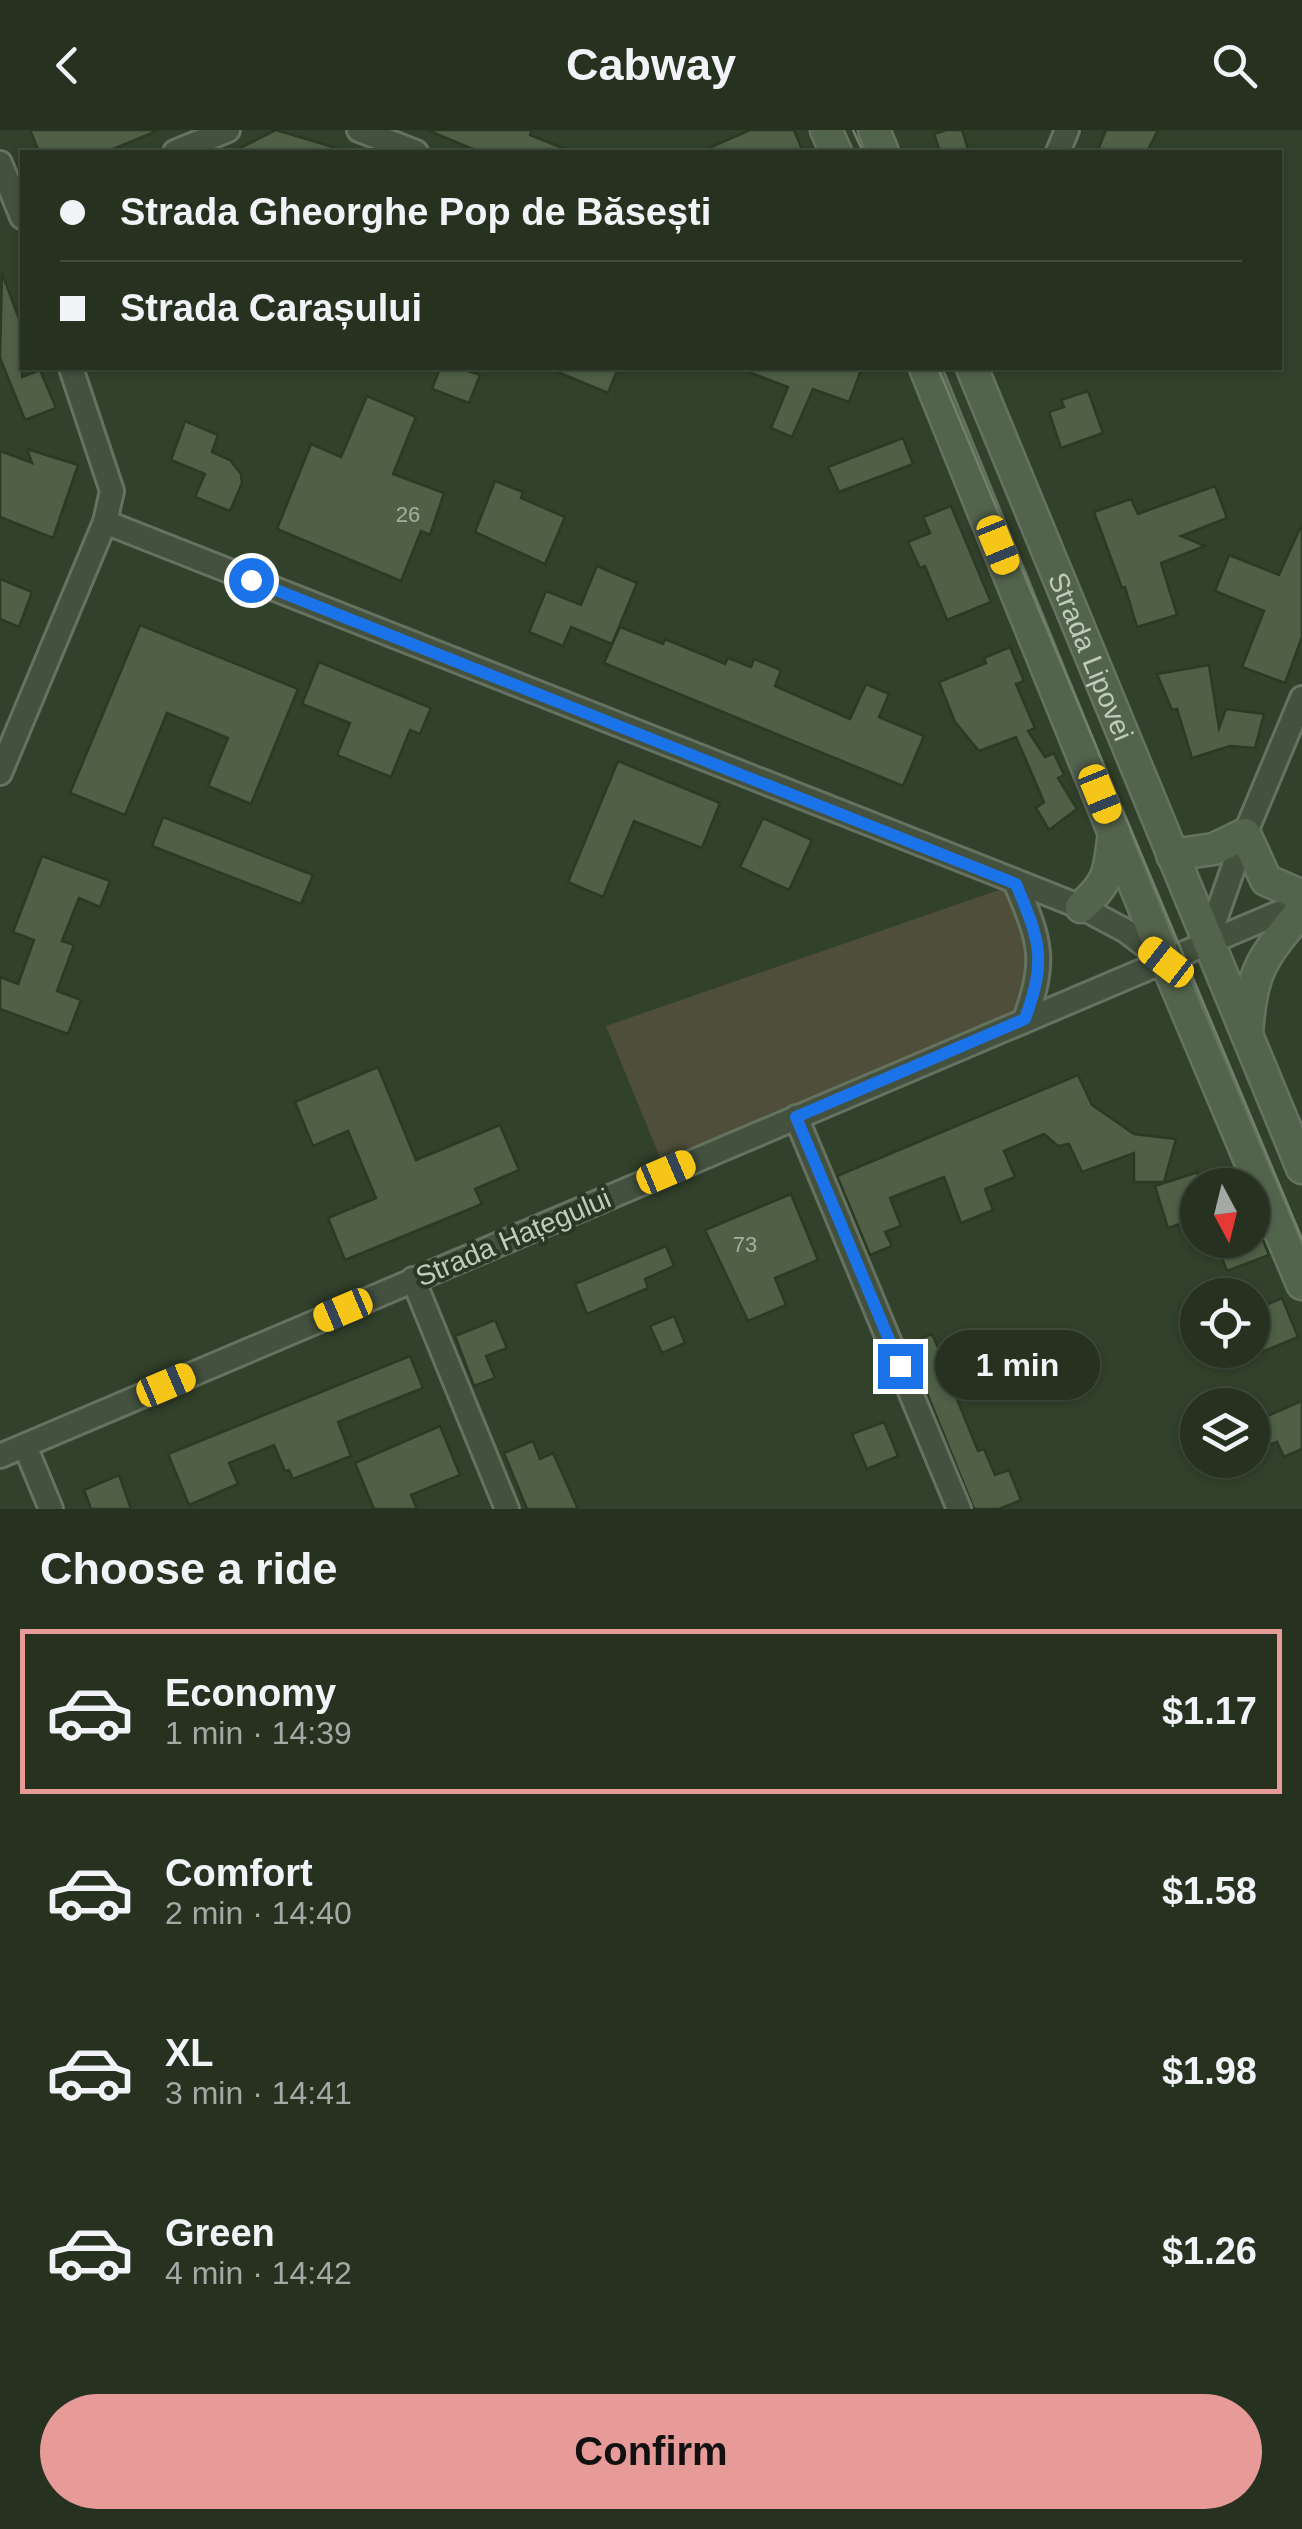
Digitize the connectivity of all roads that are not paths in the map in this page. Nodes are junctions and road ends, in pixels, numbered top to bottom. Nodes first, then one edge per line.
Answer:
1 (228, 130) edge
2 (359, 130) edge
3 (180, 150) edge
4 (411, 150) edge
5 (0, 163) edge
6 (20, 212) edge
7 (73, 370) edge
8 (926, 370) edge
9 (973, 370) edge
10 (106, 522) junction
11 (1302, 698) edge
12 (0, 773) edge
13 (1114, 829) junction
14 (1244, 834) junction
15 (1172, 855) junction
16 (1016, 884) junction
17 (1302, 903) edge
18 (1081, 907) junction
19 (1207, 943) junction
20 (1166, 962) junction
21 (1025, 1019) junction
22 (1246, 1037) junction
23 (796, 1117) junction
24 (1302, 1168) edge
25 (413, 1279) junction
26 (1302, 1284) edge
27 (25, 1446) junction
28 (0, 1456) edge
29 (51, 1509) edge
30 (507, 1509) edge
31 (958, 1509) edge

1 - 3 street
2 - 4 street
5 - 6 street
7 - 10 street
8 - 13 street, Strada Lipovei
9 - 15 street, Strada Lipovei
10 - 12 street
10 - 16 street
11 - 14 street
13 - 18 street
13 - 20 street, Strada Lipovei
14 - 15 street
14 - 17 street
14 - 19 street
15 - 19 street, Strada Lipovei
16 - 18 street
16 - 21 street
17 - 19 street, Strada Hațegului
17 - 22 street
18 - 20 street
19 - 20 street, Strada Hațegului
19 - 22 street, Strada Lipovei
20 - 21 street, Strada Hațegului
20 - 26 street, Strada Lipovei
21 - 23 street, Strada Hațegului
22 - 24 street, Strada Lipovei
23 - 25 street, Strada Hațegului
23 - 31 street
25 - 27 street, Strada Hațegului
25 - 30 street
27 - 28 street, Strada Hațegului
27 - 29 street

